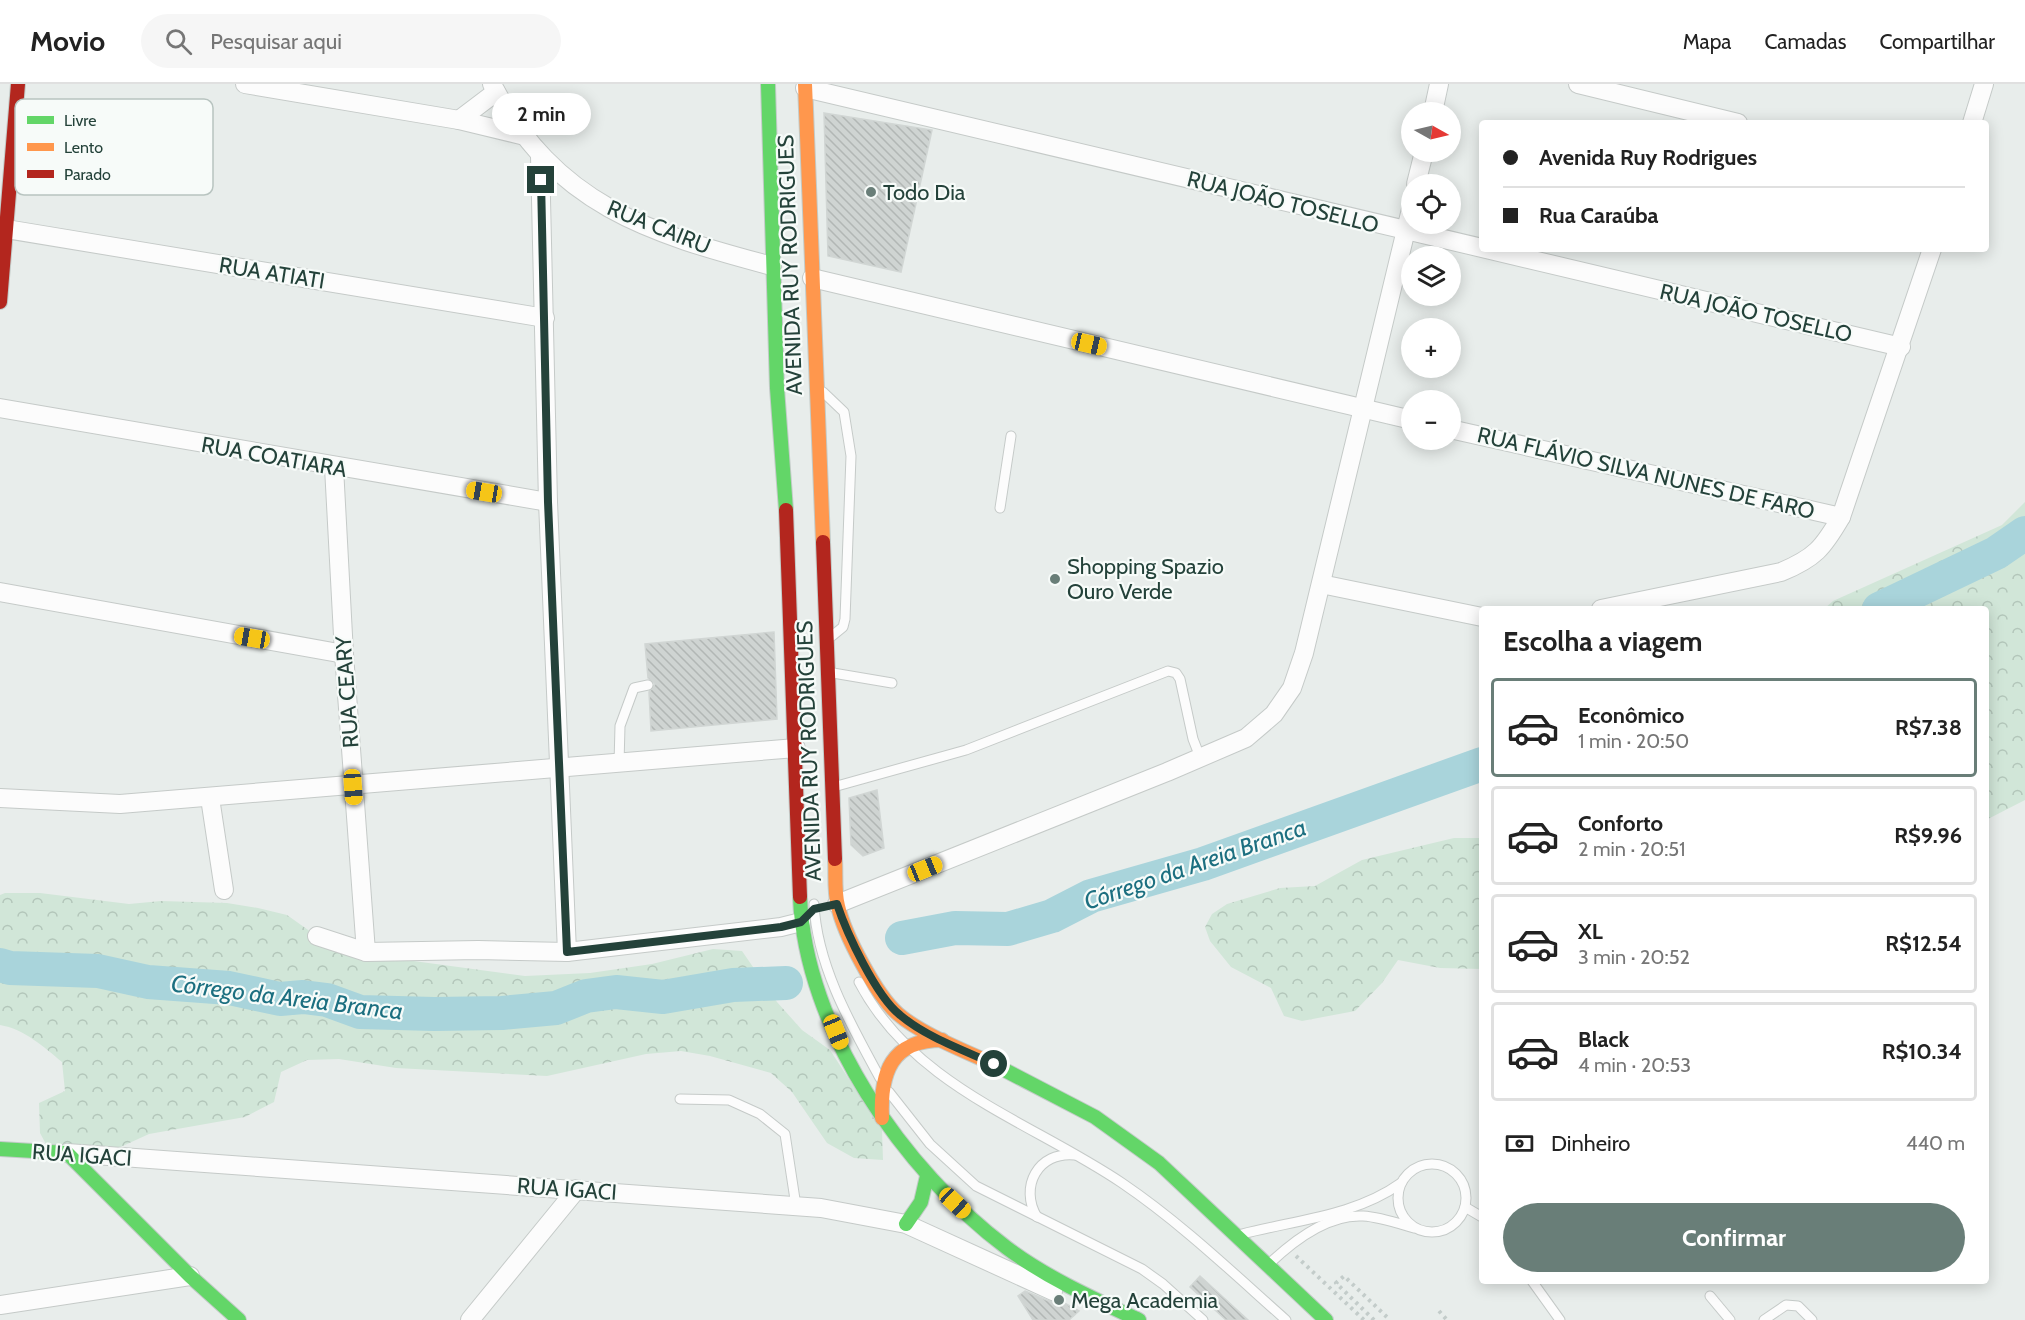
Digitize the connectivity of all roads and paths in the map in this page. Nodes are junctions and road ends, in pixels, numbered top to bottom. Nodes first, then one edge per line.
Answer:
1 (18, 84) edge
2 (245, 84) edge
3 (768, 84) edge
4 (775, 84) edge
5 (1439, 84) edge
6 (1578, 84) edge
7 (1984, 84) edge
8 (805, 86) edge
9 (494, 88) edge
10 (16, 99) edge
11 (1435, 102) edge
12 (15, 113) edge
13 (459, 120) junction
14 (1726, 120) edge
15 (1973, 120) edge
16 (521, 135) junction
17 (540, 156) junction
18 (3, 228) edge
19 (1401, 230) edge
20 (1405, 234) edge
21 (1419, 234) edge
22 (1479, 248) edge
23 (1496, 252) edge
24 (1931, 252) edge
25 (780, 273) junction
26 (806, 276) junction
27 (0, 302) edge
28 (544, 318) junction
29 (1901, 347) junction
30 (815, 385) junction
31 (0, 408) edge
32 (1362, 409) junction
33 (1401, 418) edge
34 (1461, 431) edge
35 (1011, 436) dead end
36 (792, 448) dead end
37 (334, 468) junction
38 (548, 502) junction
39 (1000, 508) dead end
40 (1841, 517) junction
41 (1322, 585) junction
42 (0, 592) edge
43 (1616, 606) edge
44 (1479, 616) edge
45 (826, 641) junction
46 (344, 654) junction
47 (791, 657) junction
48 (828, 672) junction
49 (892, 683) dead end
50 (648, 685) dead end
51 (796, 748) junction
52 (1200, 757) junction
53 (618, 765) junction
54 (559, 770) junction
55 (353, 787) junction
56 (831, 788) junction
57 (0, 798) edge
58 (210, 798) junction
59 (824, 867) dead end
60 (224, 890) dead end
61 (819, 907) junction
62 (834, 928) dead end
63 (317, 936) dead end
64 (366, 952) junction
65 (567, 952) junction
66 (853, 970) dead end
67 (942, 1040) junction
68 (908, 1045) junction
69 (883, 1083) junction
70 (680, 1099) dead end
71 (882, 1118) junction
72 (0, 1149) edge
73 (67, 1154) junction
74 (1077, 1155) junction
75 (927, 1176) junction
76 (1401, 1183) junction
77 (577, 1189) junction
78 (796, 1206) junction
79 (1465, 1207) junction
80 (1479, 1215) edge
81 (1037, 1217) junction
82 (906, 1224) junction
83 (1418, 1229) junction
84 (1237, 1235) junction
85 (1287, 1247) junction
86 (1267, 1265) junction
87 (190, 1276) junction
88 (1534, 1284) edge
89 (1710, 1296) dead end
90 (0, 1305) edge
91 (1439, 1311) dead end
92 (1114, 1316) edge
93 (239, 1320) edge
94 (470, 1320) edge
95 (1139, 1320) edge
96 (1203, 1320) edge
97 (1286, 1320) edge
98 (1326, 1320) edge
99 (1364, 1320) edge
100 (1374, 1320) edge
101 (1390, 1320) edge
102 (1447, 1320) edge
103 (1560, 1320) edge
104 (1730, 1320) edge
105 (1764, 1320) edge
106 (1812, 1320) edge

1 - 10 main road
2 - 13 street
3 - 25 main road, AVENIDA RUY RODRIGUES
4 - 25 lane
5 - 11 street
6 - 14 street
7 - 15 street
8 - 19 street, RUA JOÃO TOSELLO
8 - 26 main road, AVENIDA RUY RODRIGUES
9 - 13 street
9 - 16 street, RUA CAIRU
12 - 18 main road
13 - 16 street
16 - 17 street, RUA CAIRU
17 - 25 street, RUA CAIRU
17 - 28 street
18 - 27 main road
18 - 28 street, RUA ATIATI
20 - 32 street
21 - 22 street, RUA JOÃO TOSELLO
23 - 29 street, RUA JOÃO TOSELLO
24 - 29 street
25 - 47 main road, AVENIDA RUY RODRIGUES
26 - 30 main road, AVENIDA RUY RODRIGUES
26 - 32 street
28 - 38 street
29 - 40 street
30 - 45 main road, AVENIDA RUY RODRIGUES
30 - 45 lane
31 - 37 street, RUA COATIARA
32 - 33 street
32 - 41 street
34 - 40 street, RUA FLÁVIO SILVA NUNES DE FARO
35 - 39 lane
36 - 47 lane
37 - 38 street, RUA COATIARA
37 - 46 street, RUA CEARY
38 - 54 street
40 - 43 street
41 - 44 street
41 - 52 street
42 - 46 street
45 - 48 main road, AVENIDA RUY RODRIGUES
46 - 55 street, RUA CEARY
47 - 51 main road, AVENIDA RUY RODRIGUES
48 - 49 lane
48 - 56 main road, AVENIDA RUY RODRIGUES
50 - 53 lane
51 - 53 street
51 - 61 main road, AVENIDA RUY RODRIGUES
52 - 56 lane
52 - 61 street
53 - 54 street
54 - 55 street
54 - 65 street
55 - 58 street
55 - 64 street, RUA CEARY
56 - 61 main road, AVENIDA RUY RODRIGUES
57 - 58 street
58 - 60 street
59 - 61 lane
61 - 62 lane
61 - 65 street
61 - 67 main road, AVENIDA RUY RODRIGUES
61 - 69 lane
61 - 71 main road, AVENIDA RUY RODRIGUES
63 - 64 street
64 - 65 street
66 - 68 lane
67 - 68 main road
67 - 84 main road, AVENIDA RUY RODRIGUES
68 - 69 main road
68 - 74 lane
69 - 71 main road
69 - 81 lane
70 - 78 lane
71 - 75 main road, AVENIDA RUY RODRIGUES
72 - 73 main road, RUA IGACI
73 - 77 street, RUA IGACI
73 - 87 main road
74 - 81 lane
74 - 97 lane
75 - 82 main road
75 - 92 main road, AVENIDA RUY RODRIGUES
76 - 79 lane
76 - 83 lane
76 - 84 lane
77 - 78 street, RUA IGACI
77 - 94 street
78 - 82 street, RUA IGACI
79 - 80 lane
79 - 83 lane
81 - 96 lane
82 - 92 street, RUA IGACI
83 - 85 lane
84 - 86 main road, AVENIDA RUY RODRIGUES
85 - 86 lane
85 - 99 path
86 - 98 main road, AVENIDA RUY RODRIGUES
87 - 90 street
87 - 93 main road
88 - 103 lane
89 - 104 lane
91 - 102 path
92 - 95 main road, AVENIDA RUY RODRIGUES
100 - 101 path
105 - 106 lane

